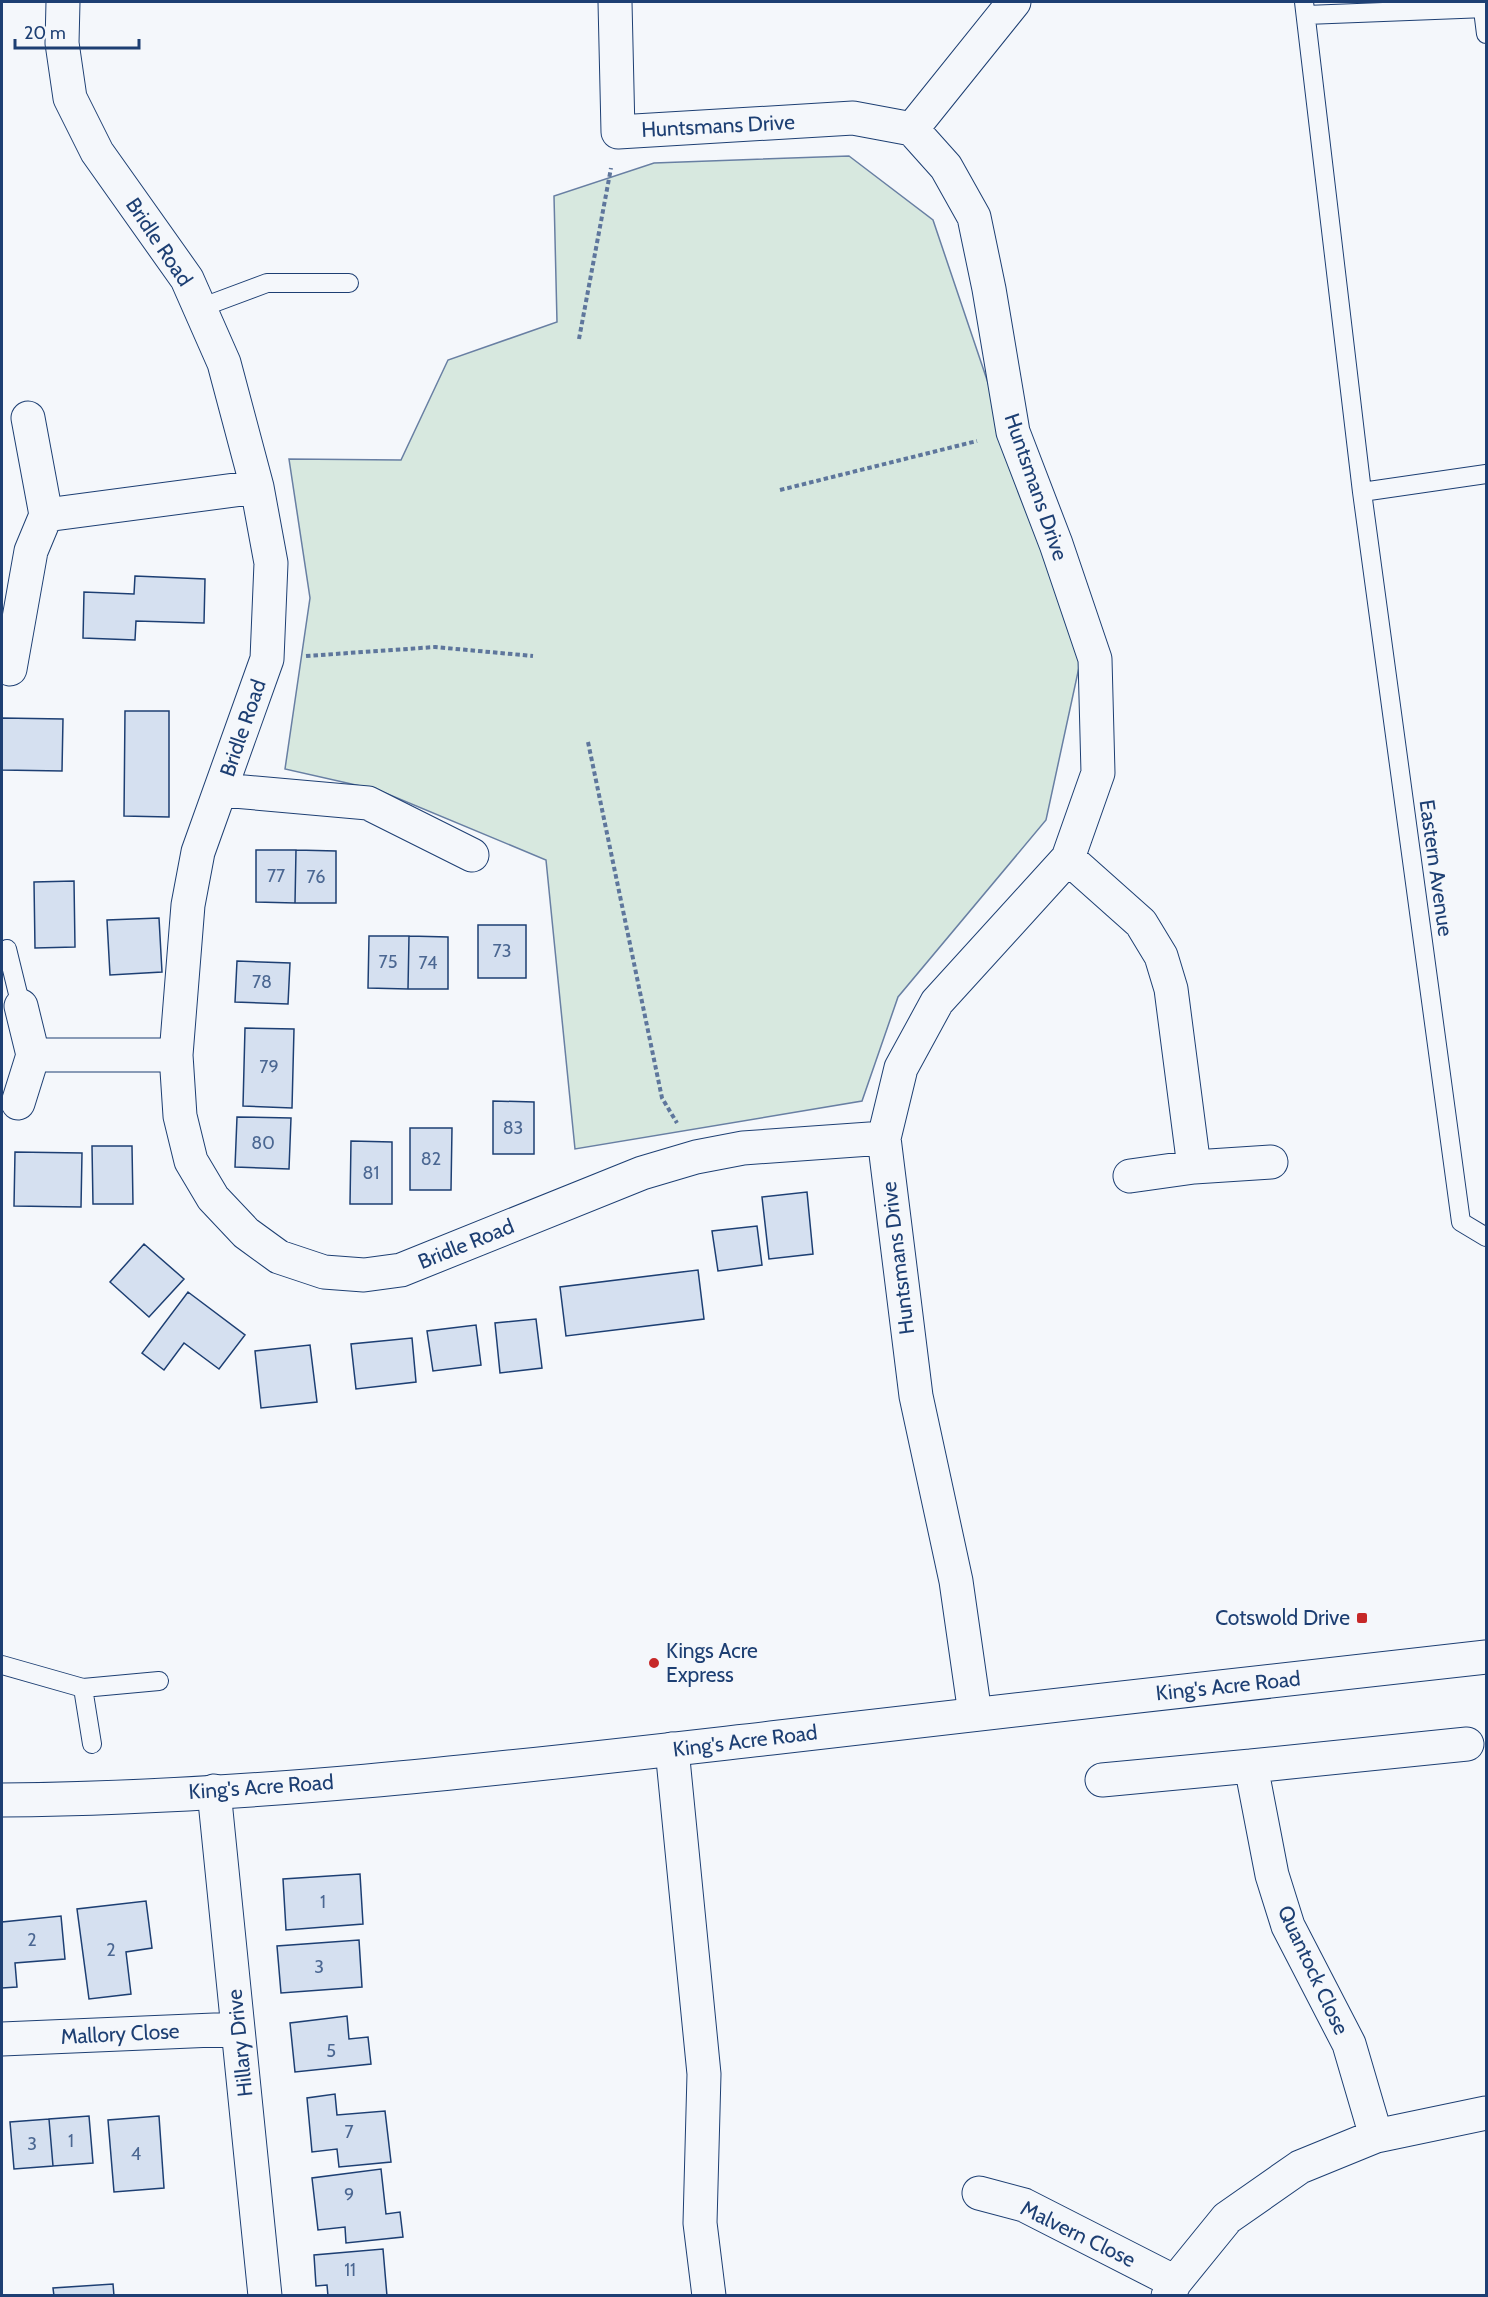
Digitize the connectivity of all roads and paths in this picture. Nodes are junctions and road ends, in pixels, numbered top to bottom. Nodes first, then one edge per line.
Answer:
1 (63, 2) edge
2 (615, 2) edge
3 (1014, 2) edge
4 (1484, 6) edge
5 (1305, 8) edge
6 (1486, 34) edge
7 (912, 129) junction
8 (618, 132) junction
9 (349, 283) dead end
10 (200, 308) junction
11 (579, 339) dead end
12 (28, 418) dead end
13 (1013, 432) junction
14 (1486, 474) edge
15 (257, 487) junction
16 (780, 489) dead end
17 (1362, 492) junction
18 (46, 515) junction
19 (533, 656) dead end
20 (267, 659) junction
21 (6, 671) edge
22 (588, 742) dead end
23 (222, 790) junction
24 (472, 855) dead end
25 (1068, 858) junction
26 (7, 948) dead end
27 (21, 1006) joint
28 (33, 1055) junction
29 (176, 1055) junction
30 (18, 1103) dead end
31 (884, 1138) junction
32 (696, 1157) junction
33 (1271, 1162) dead end
34 (1194, 1167) junction
35 (1130, 1176) dead end
36 (1486, 1237) edge
37 (1486, 1657) edge
38 (2, 1665) edge
39 (159, 1681) dead end
40 (83, 1688) junction
41 (975, 1714) junction
42 (92, 1744) dead end
43 (1467, 1744) dead end
44 (672, 1749) junction
45 (1251, 1766) junction
46 (1102, 1780) dead end
47 (214, 1791) junction
48 (2, 1800) edge
49 (238, 2029) junction
50 (2, 2039) edge
51 (1486, 2113) edge
52 (1376, 2136) junction
53 (979, 2193) dead end
54 (1171, 2289) edge
55 (265, 2295) edge
56 (709, 2295) edge

1 - 10 main road, Bridle Road
2 - 8 main road, Huntsmans Drive
3 - 7 main road
4 - 5 lane
4 - 6 lane
5 - 17 lane
7 - 8 main road, Huntsmans Drive
7 - 13 main road, Huntsmans Drive
8 - 11 path
9 - 10 lane
10 - 15 main road, Bridle Road
12 - 18 main road
13 - 16 path
13 - 25 main road, Huntsmans Drive
14 - 17 lane
15 - 18 main road
15 - 20 main road, Bridle Road
17 - 36 lane, Eastern Avenue
18 - 21 main road
19 - 20 path
20 - 23 main road, Bridle Road
22 - 32 path
23 - 24 main road, Bridle Road
23 - 29 main road, Bridle Road
25 - 31 main road, Huntsmans Drive
25 - 34 main road
26 - 27 lane
27 - 28 main road
28 - 29 main road
28 - 30 main road
29 - 32 main road, Bridle Road
31 - 32 main road, Bridle Road
31 - 41 main road, Huntsmans Drive
33 - 34 main road
34 - 35 main road
37 - 41 main road, King's Acre Road
38 - 40 lane
39 - 40 lane
40 - 42 lane
41 - 44 main road, King's Acre Road
43 - 45 main road
44 - 47 main road, King's Acre Road
44 - 56 main road
45 - 46 main road
45 - 52 main road, Quantock Close
47 - 48 main road, King's Acre Road
47 - 49 main road, Hillary Drive
49 - 50 main road, Mallory Close
49 - 55 main road, Hillary Drive
51 - 52 main road
52 - 54 main road
53 - 54 main road, Malvern Close

